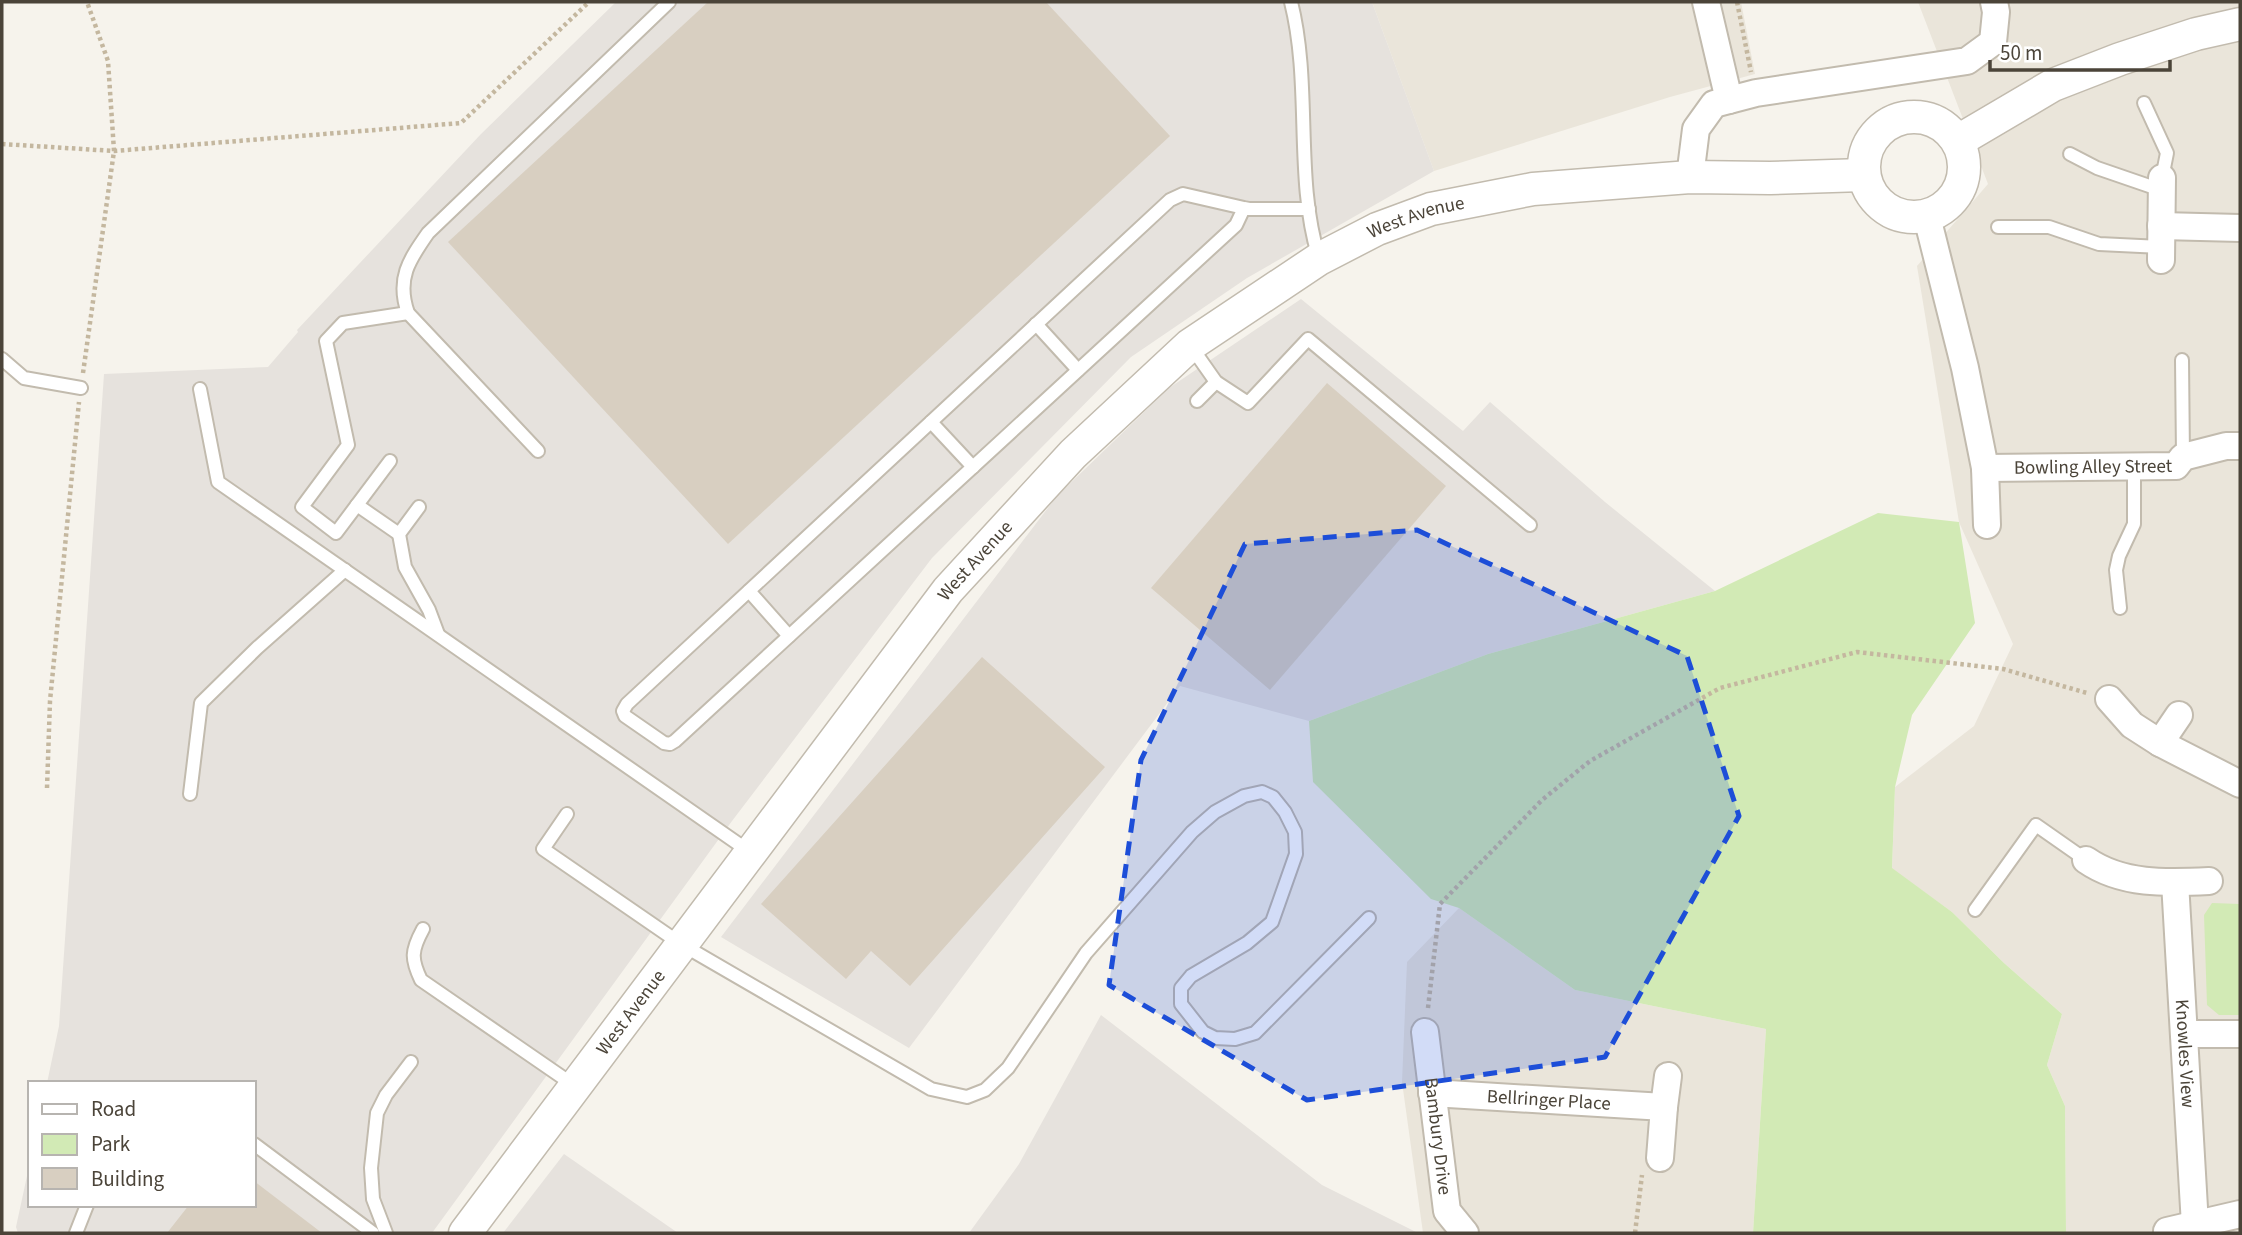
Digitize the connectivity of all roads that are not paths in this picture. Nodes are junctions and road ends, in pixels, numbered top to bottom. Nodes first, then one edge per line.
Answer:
1 (669, 2) edge
2 (1291, 2) edge
3 (1706, 2) edge
4 (1994, 2) edge
5 (2240, 24) edge
6 (1729, 100) junction
7 (2144, 103) dead end
8 (1958, 141) junction
9 (2070, 154) dead end
10 (1863, 175) junction
11 (1690, 177) junction
12 (2161, 184) junction
13 (1244, 208) junction
14 (1309, 209) junction
15 (1927, 217) junction
16 (1998, 227) dead end
17 (2240, 228) edge
18 (2161, 244) junction
19 (1319, 259) junction
20 (408, 313) junction
21 (1036, 324) junction
22 (1190, 345) junction
23 (2, 359) edge
24 (2182, 360) dead end
25 (1078, 370) junction
26 (1216, 382) junction
27 (80, 388) dead end
28 (200, 389) dead end
29 (1197, 401) dead end
30 (931, 422) junction
31 (2240, 446) edge
32 (538, 451) dead end
33 (2183, 457) junction
34 (390, 461) dead end
35 (973, 467) junction
36 (2134, 467) junction
37 (1985, 468) junction
38 (357, 505) junction
39 (419, 507) dead end
40 (1530, 525) dead end
41 (1987, 526) dead end
42 (399, 534) junction
43 (345, 570) junction
44 (749, 591) junction
45 (2120, 608) dead end
46 (438, 635) junction
47 (789, 636) junction
48 (2109, 699) road end
49 (2179, 715) dead end
50 (2160, 743) junction
51 (2240, 784) edge
52 (190, 794) dead end
53 (567, 814) dead end
54 (750, 852) junction
55 (2086, 860) joint
56 (2209, 881) dead end
57 (2175, 882) junction
58 (1975, 910) dead end
59 (1369, 918) dead end
60 (422, 929) dead end
61 (681, 944) junction
62 (1425, 1032) road end
63 (2184, 1034) junction
64 (2240, 1034) edge
65 (411, 1062) dead end
66 (1668, 1076) dead end
67 (575, 1086) junction
68 (1432, 1093) junction
69 (1664, 1107) junction
70 (256, 1145) edge
71 (1660, 1158) road end
72 (86, 1207) edge
73 (2240, 1214) edge
74 (2195, 1225) junction
75 (2167, 1231) dead end
76 (76, 1233) edge
77 (373, 1233) edge
78 (386, 1233) edge
79 (465, 1233) edge
80 (1465, 1233) edge

1 - 20 lane
2 - 14 lane
3 - 6 street
4 - 6 street
5 - 8 street
6 - 11 street
7 - 12 lane
8 - 10 street
8 - 15 street
9 - 12 lane
10 - 11 street, West Avenue
10 - 15 street
11 - 19 street, West Avenue
12 - 18 street
13 - 14 lane
13 - 21 lane
13 - 25 lane
14 - 19 lane
15 - 37 street
16 - 18 lane
17 - 18 street
19 - 22 street, West Avenue
20 - 32 lane
20 - 38 lane
21 - 25 lane
21 - 30 lane
22 - 26 lane
22 - 54 street, West Avenue
23 - 27 lane
24 - 33 lane
25 - 35 lane
26 - 29 lane
26 - 40 lane
28 - 43 lane
30 - 35 lane
30 - 44 lane
31 - 33 street, Bowling Alley Street
33 - 36 street, Bowling Alley Street
34 - 38 lane
35 - 47 lane
36 - 37 street, Bowling Alley Street
36 - 45 lane
37 - 41 street
38 - 42 lane
39 - 42 lane
42 - 46 lane
43 - 46 lane
43 - 52 lane
44 - 47 lane
44 - 47 lane
46 - 54 lane
48 - 50 street
49 - 50 street
50 - 51 street
53 - 61 lane
54 - 61 street, West Avenue
55 - 57 street
55 - 58 lane
56 - 57 street
57 - 63 street, Knowles View
59 - 61 lane
60 - 67 lane
61 - 67 street, West Avenue
62 - 68 street, Bambury Drive
63 - 64 street
63 - 74 street, Knowles View
65 - 78 lane
66 - 69 street
67 - 79 street, West Avenue
68 - 69 street, Bellringer Place
68 - 80 street, Bambury Drive
69 - 71 street
70 - 77 lane
72 - 76 lane
73 - 74 street
74 - 75 street

